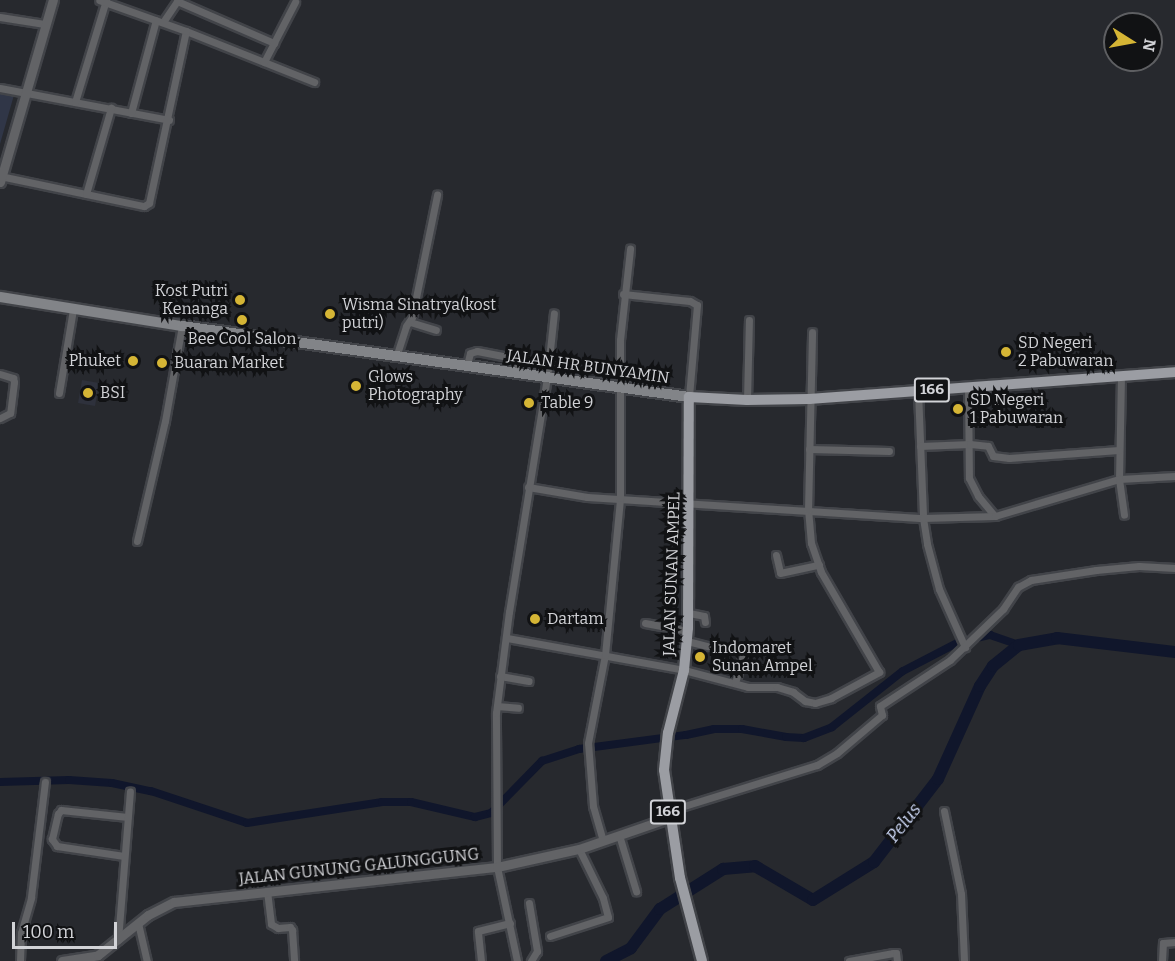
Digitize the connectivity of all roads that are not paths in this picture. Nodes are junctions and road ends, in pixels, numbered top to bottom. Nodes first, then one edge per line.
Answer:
1 (53, 0) edge
2 (103, 1) edge
3 (177, 1) edge
4 (296, 2) dead end
5 (0, 17) edge
6 (160, 21) junction
7 (44, 24) junction
8 (186, 31) junction
9 (274, 43) junction
10 (264, 62) junction
11 (314, 82) dead end
12 (0, 88) edge
13 (25, 93) junction
14 (75, 102) junction
15 (111, 108) junction
16 (130, 112) junction
17 (169, 120) junction
18 (1, 178) edge
19 (86, 194) junction
20 (437, 195) dead end
21 (630, 249) dead end
22 (623, 294) junction
23 (0, 297) edge
24 (73, 309) junction
25 (554, 313) dead end
26 (749, 320) dead end
27 (410, 322) junction
28 (182, 326) junction
29 (436, 330) dead end
30 (812, 332) dead end
31 (397, 354) junction
32 (1175, 372) edge
33 (0, 374) edge
34 (1121, 376) junction
35 (547, 378) junction
36 (619, 386) junction
37 (968, 387) junction
38 (918, 391) junction
39 (59, 393) dead end
40 (689, 396) junction
41 (809, 399) junction
42 (747, 400) junction
43 (0, 418) edge
44 (970, 444) junction
45 (920, 446) junction
46 (809, 449) junction
47 (1119, 450) junction
48 (889, 451) dead end
49 (1175, 477) edge
50 (1119, 479) junction
51 (528, 487) junction
52 (620, 498) junction
53 (689, 501) junction
54 (808, 511) junction
55 (1124, 515) dead end
56 (995, 516) junction
57 (923, 518) junction
58 (137, 540) dead end
59 (776, 555) dead end
60 (819, 565) junction
61 (1175, 568) edge
62 (689, 612) junction
63 (705, 622) dead end
64 (645, 623) dead end
65 (687, 636) junction
66 (507, 638) junction
67 (707, 646) dead end
68 (965, 647) junction
69 (605, 655) junction
70 (742, 658) dead end
71 (684, 669) junction
72 (500, 676) junction
73 (529, 681) dead end
74 (735, 683) junction
75 (497, 706) junction
76 (518, 708) dead end
77 (45, 782) dead end
78 (130, 791) dead end
79 (944, 811) dead end
80 (669, 814) junction
81 (128, 817) junction
82 (619, 835) junction
83 (603, 841) junction
84 (579, 849) junction
85 (124, 856) junction
86 (497, 867) junction
87 (267, 891) junction
88 (636, 891) dead end
89 (529, 903) dead end
90 (138, 923) junction
91 (510, 923) junction
92 (550, 936) dead end
93 (118, 940) junction
94 (1175, 942) edge
95 (20, 961) edge
96 (62, 961) edge
97 (147, 961) edge
98 (294, 961) edge
99 (481, 961) edge
100 (517, 961) edge
101 (531, 961) edge
102 (702, 961) edge
103 (849, 961) edge
104 (897, 961) edge
105 (964, 961) edge
106 (1162, 961) edge

1 - 7 street
2 - 6 street
2 - 14 street
3 - 6 street
3 - 9 street
4 - 9 street
5 - 7 street
6 - 8 street
6 - 16 street
7 - 13 street
8 - 10 street
8 - 17 street
9 - 10 street
10 - 11 street
12 - 13 street
13 - 14 street
13 - 18 street
14 - 15 street
15 - 16 street
15 - 19 street
16 - 17 street
17 - 19 street
18 - 19 street
20 - 27 street
21 - 22 street
22 - 36 street
22 - 40 street
23 - 24 main road, JALAN HR BUNYAMIN
24 - 28 main road, JALAN HR BUNYAMIN
24 - 39 street
25 - 35 street
26 - 42 street
27 - 29 street
27 - 31 street
28 - 31 main road, JALAN HR BUNYAMIN
28 - 58 street
30 - 41 street
31 - 35 main road, JALAN HR BUNYAMIN
32 - 34 main road, JALAN HR BUNYAMIN / 166
33 - 43 street
34 - 37 main road, JALAN HR BUNYAMIN / 166
34 - 47 street
35 - 36 main road, JALAN HR BUNYAMIN
35 - 51 street
36 - 40 main road, JALAN HR BUNYAMIN
36 - 52 street
37 - 38 main road, JALAN HR BUNYAMIN / 166
37 - 44 street
38 - 41 main road, JALAN HR BUNYAMIN / 166
38 - 45 street
40 - 42 main road, JALAN HR BUNYAMIN / 166
40 - 53 main road, JALAN SUNAN AMPEL / 166
41 - 42 main road, JALAN HR BUNYAMIN / 166
41 - 46 street
44 - 45 street
44 - 47 street
44 - 56 street
45 - 57 street
46 - 48 street
46 - 54 street
47 - 50 street
49 - 50 street
50 - 55 street
50 - 56 street
51 - 52 street
51 - 66 street
52 - 53 street
52 - 69 street
53 - 54 street
53 - 62 main road, JALAN SUNAN AMPEL / 166
54 - 57 street
54 - 60 street
56 - 57 street
57 - 68 street
59 - 60 street
60 - 74 street
61 - 68 street
62 - 63 street
62 - 65 main road, JALAN SUNAN AMPEL / 166
64 - 65 street
65 - 67 street
65 - 71 main road, JALAN SUNAN AMPEL / 166
66 - 69 street
66 - 72 street
68 - 80 street
69 - 71 street
69 - 83 street
70 - 74 street
71 - 74 street
71 - 80 main road, JALAN SUNAN AMPEL / 166
72 - 73 street
72 - 75 street
75 - 76 street
75 - 86 street
77 - 95 street
78 - 81 street
79 - 105 street
80 - 82 street, JALAN GUNUNG GALUNGGUNG
80 - 102 main road, JALAN SUNAN AMPEL / 166
81 - 85 street
81 - 85 street
82 - 83 street, JALAN GUNUNG GALUNGGUNG
82 - 88 street
83 - 84 street, JALAN GUNUNG GALUNGGUNG
84 - 86 street, JALAN GUNUNG GALUNGGUNG
84 - 92 street
85 - 93 street
86 - 87 street, JALAN GUNUNG GALUNGGUNG
86 - 91 street
87 - 90 street, JALAN GUNUNG GALUNGGUNG
87 - 98 street
89 - 101 street
90 - 93 street, JALAN GUNUNG GALUNGGUNG
90 - 97 street
91 - 99 street
91 - 100 street
93 - 96 street, JALAN GUNUNG GALUNGGUNG
94 - 106 street
103 - 104 street

